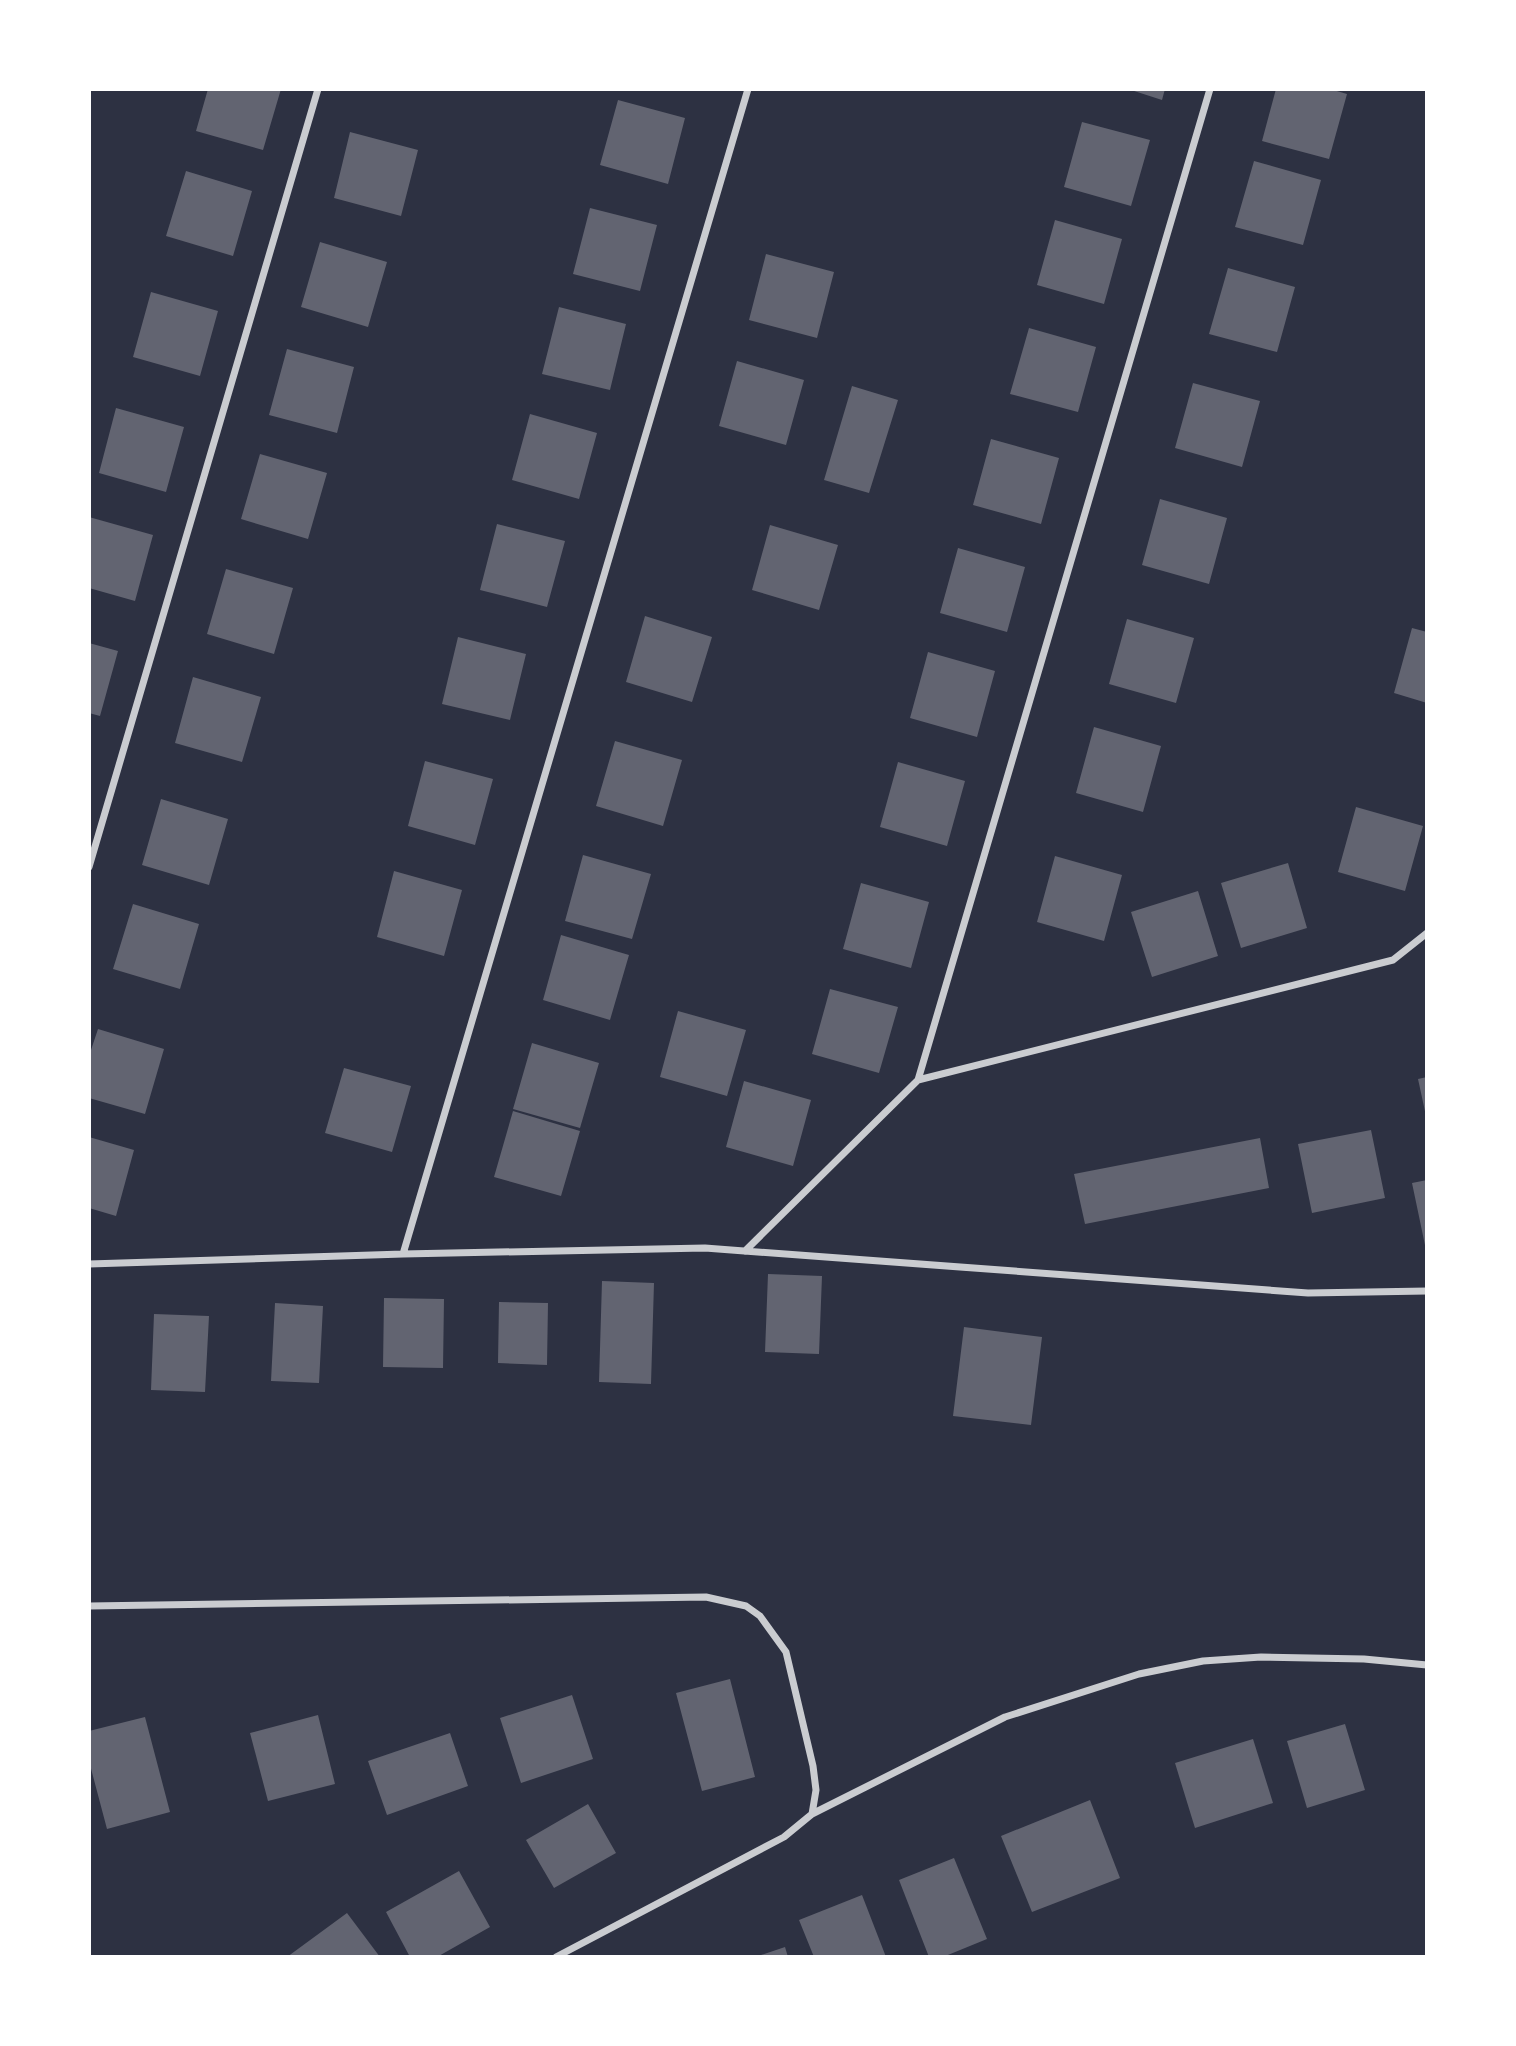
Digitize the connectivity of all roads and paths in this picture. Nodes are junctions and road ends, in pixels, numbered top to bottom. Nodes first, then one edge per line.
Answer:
1 (317, 89) edge
2 (748, 89) edge
3 (1210, 89) edge
4 (89, 867) edge
5 (1427, 933) edge
6 (918, 1080) junction
7 (745, 1251) junction
8 (403, 1254) junction
9 (89, 1264) edge
10 (1427, 1291) edge
11 (89, 1606) edge
12 (1427, 1665) edge
13 (812, 1814) junction
14 (556, 1957) edge

1 - 4 street
2 - 8 street
3 - 6 street
5 - 6 street
6 - 7 street
7 - 8 street
7 - 10 street
8 - 9 street
11 - 13 street
12 - 13 street
13 - 14 street

